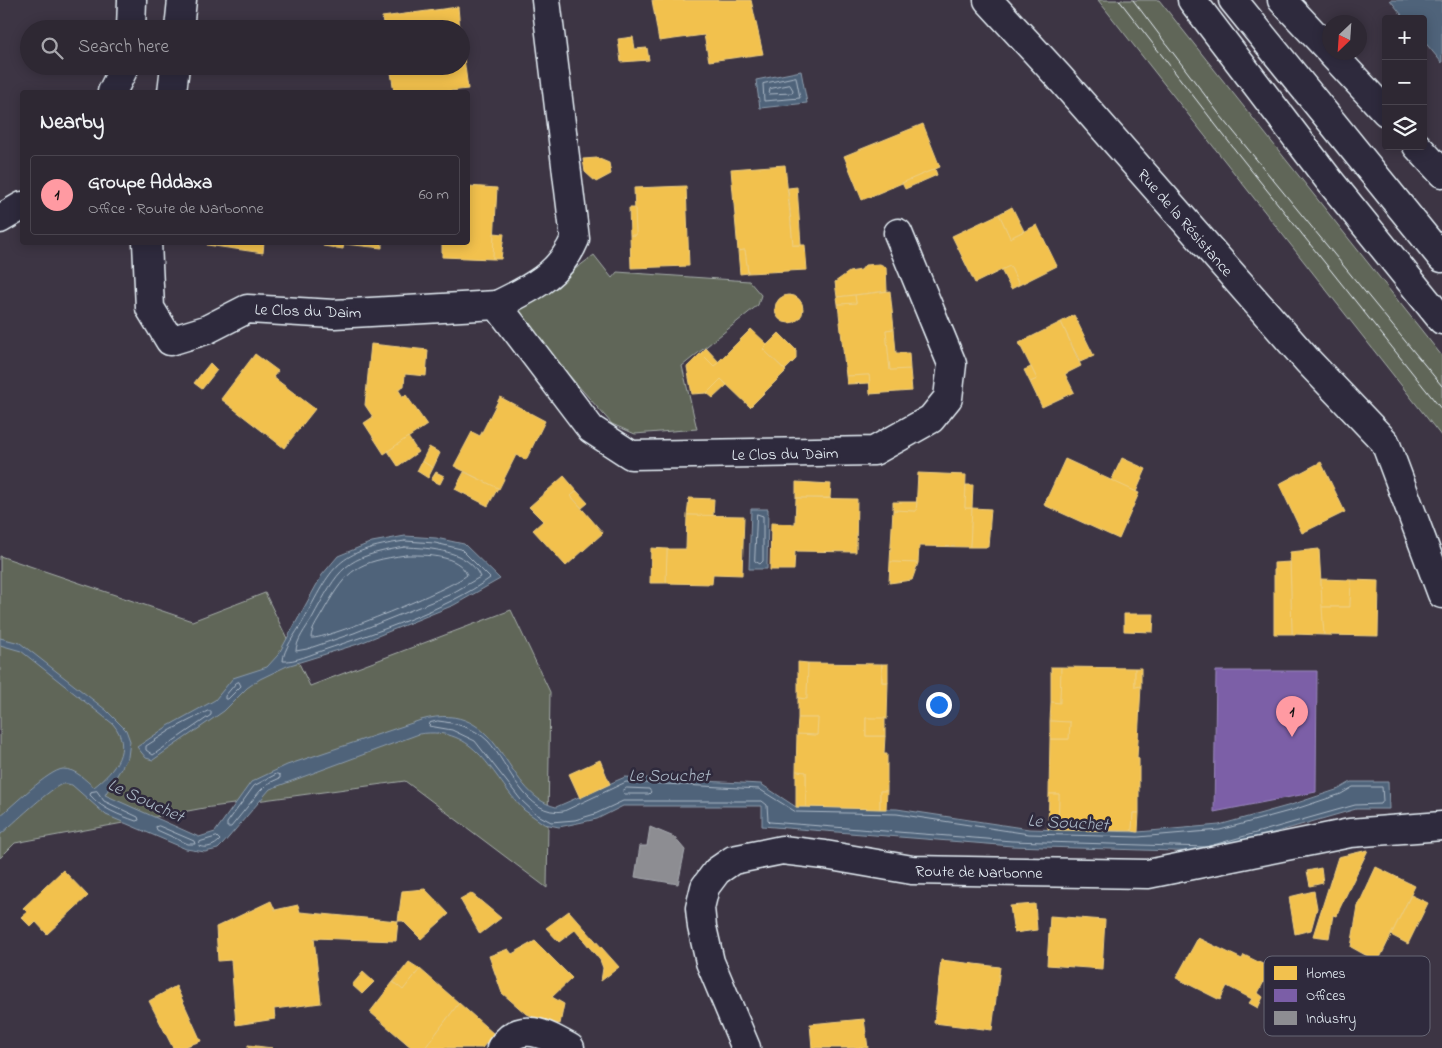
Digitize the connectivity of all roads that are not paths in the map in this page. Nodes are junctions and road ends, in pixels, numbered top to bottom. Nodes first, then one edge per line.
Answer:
1 (132, 0) edge
2 (182, 0) edge
3 (546, 0) edge
4 (988, 0) edge
5 (1192, 0) edge
6 (1233, 0) edge
7 (1282, 0) edge
8 (132, 20) edge
9 (180, 20) edge
10 (1322, 43) edge
11 (1337, 60) edge
12 (120, 75) edge
13 (174, 75) edge
14 (113, 90) edge
15 (172, 90) edge
16 (1382, 108) edge
17 (1421, 150) edge
18 (1442, 173) edge
19 (20, 207) edge
20 (0, 218) edge
21 (898, 233) dead end
22 (146, 245) edge
23 (1442, 258) edge
24 (498, 305) junction
25 (1442, 320) edge
26 (1442, 594) edge
27 (1437, 827) edge
28 (501, 1048) edge
29 (570, 1048) edge
30 (746, 1048) edge

1 - 8 main road
2 - 9 main road
3 - 24 main road, Le Clos du Daim
4 - 26 main road, Rue de la Résistance
5 - 25 main road
6 - 23 main road
7 - 10 main road
11 - 16 main road
12 - 14 main road
13 - 15 main road
17 - 18 main road
19 - 20 main road
21 - 24 main road, Le Clos du Daim
22 - 24 main road, Le Clos du Daim
27 - 30 main road, Route de Narbonne
28 - 29 main road

